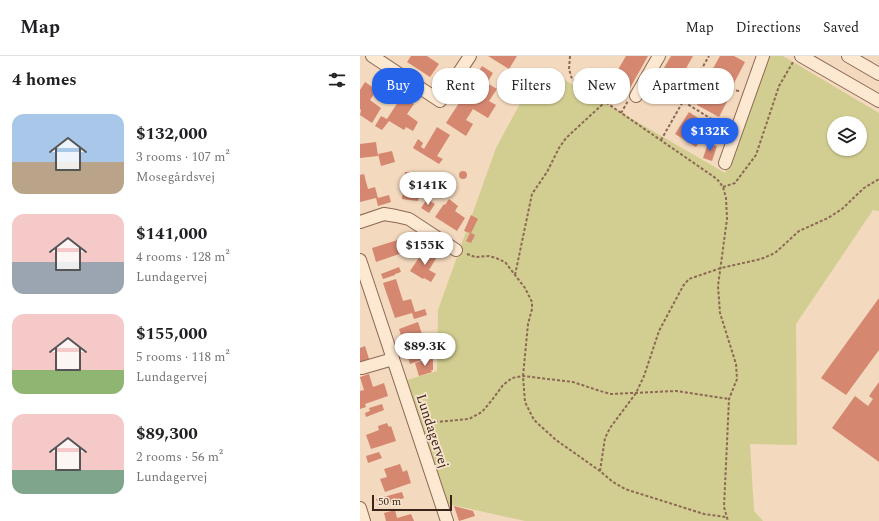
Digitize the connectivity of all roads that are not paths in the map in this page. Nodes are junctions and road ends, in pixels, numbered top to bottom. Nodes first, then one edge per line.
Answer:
1 (372, 56) edge
2 (470, 56) edge
3 (659, 56) edge
4 (763, 56) edge
5 (848, 56) edge
6 (798, 58) edge
7 (879, 74) edge
8 (636, 96) dead end
9 (879, 101) edge
10 (725, 163) dead end
11 (360, 222) edge
12 (456, 250) road end
13 (360, 260) edge
14 (393, 359) junction
15 (362, 368) dead end
16 (360, 508) edge
17 (364, 521) edge
18 (447, 521) edge

1 - 2 street
3 - 8 street
4 - 10 street
5 - 7 street
6 - 9 street
11 - 12 street
13 - 14 street, Lundagervej
14 - 15 street
14 - 18 street, Lundagervej
16 - 17 street

